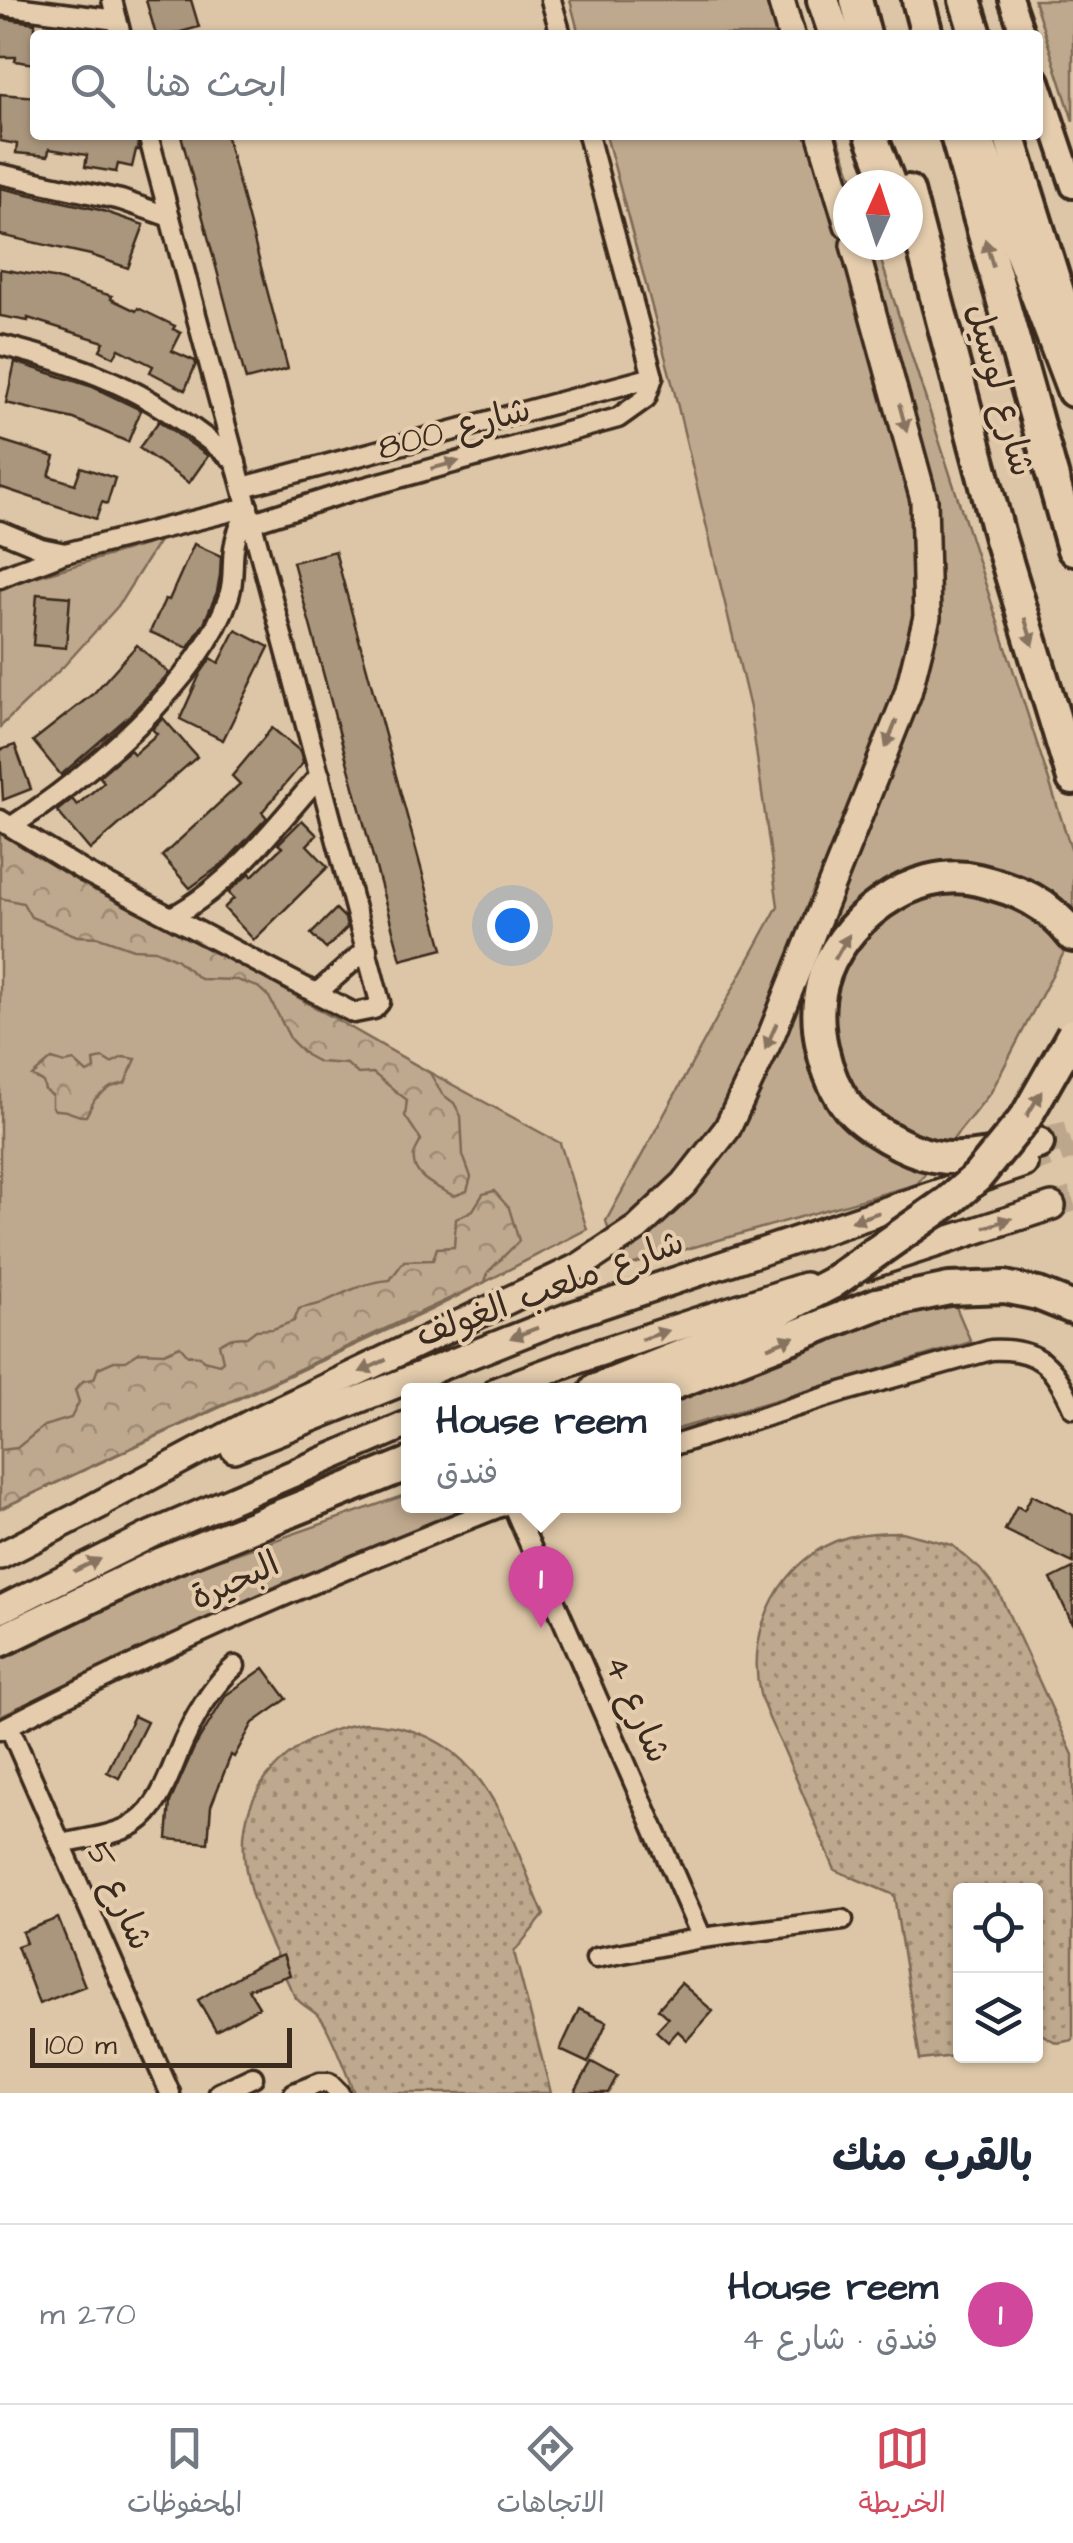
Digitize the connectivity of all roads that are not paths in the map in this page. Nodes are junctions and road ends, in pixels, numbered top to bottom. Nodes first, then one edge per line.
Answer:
1 (112, 0) edge
2 (551, 0) edge
3 (781, 0) edge
4 (822, 0) edge
5 (856, 0) edge
6 (965, 0) edge
7 (1011, 0) edge
8 (0, 5) edge
9 (119, 28) edge
10 (559, 30) edge
11 (790, 30) edge
12 (833, 30) edge
13 (864, 30) edge
14 (974, 30) edge
15 (1021, 30) edge
16 (1043, 95) edge
17 (149, 140) edge
18 (589, 140) edge
19 (822, 140) edge
20 (872, 140) edge
21 (894, 140) edge
22 (957, 140) edge
23 (978, 140) edge
24 (1011, 140) edge
25 (884, 170) edge
26 (902, 170) edge
27 (0, 174) edge
28 (833, 175) edge
29 (1073, 186) edge
30 (170, 217) junction
31 (923, 247) edge
32 (923, 250) edge
33 (925, 254) junction
34 (858, 260) edge
35 (1073, 340) edge
36 (0, 345) edge
37 (653, 376) junction
38 (1073, 391) edge
39 (342, 460) junction
40 (236, 462) junction
41 (243, 487) junction
42 (351, 491) junction
43 (251, 515) junction
44 (0, 531) edge
45 (1073, 549) edge
46 (65, 553) junction
47 (0, 578) edge
48 (320, 775) junction
49 (1073, 779) edge
50 (6, 823) edge
51 (173, 916) junction
52 (1073, 936) edge
53 (367, 949) junction
54 (318, 992) junction
55 (1073, 1034) edge
56 (1031, 1153) joint
57 (1052, 1206) tunnel mouth
58 (1073, 1308) edge
59 (517, 1383) edge
60 (613, 1383) edge
61 (676, 1383) edge
62 (1073, 1408) edge
63 (401, 1427) edge
64 (681, 1443) edge
65 (401, 1467) edge
66 (401, 1488) edge
67 (88, 1510) junction
68 (484, 1513) edge
69 (516, 1513) edge
70 (0, 1556) edge
71 (160, 1564) junction
72 (0, 1610) edge
73 (0, 1641) edge
74 (236, 1666) dead end
75 (4, 1728) edge
76 (61, 1844) junction
77 (843, 1920) dead end
78 (702, 1938) junction
79 (596, 1958) dead end
80 (250, 2084) edge
81 (170, 2093) edge
82 (219, 2093) edge
83 (294, 2093) edge
84 (339, 2093) edge

1 - 9 street
2 - 10 street
3 - 11 main road
4 - 12 highway
5 - 13 highway
6 - 14 highway
7 - 15 street
8 - 9 street
16 - 29 street
17 - 30 street
18 - 37 street
19 - 28 main road
20 - 25 highway
21 - 26 highway, شارع لوسيل
45 -> 22 highway, شارع لوسيل
23 - 38 highway
24 - 35 highway
27 - 30 street
30 - 40 street
31 - 33 highway, شارع لوسيل
32 - 33 highway
33 -> 49 highway, شارع لوسيل
34 -> 67 main road
36 - 40 street
37 - 39 street, شارع 800
42 -> 37 street, شارع 800
39 - 41 street, شارع 800
39 - 42 street
40 - 41 street
41 - 43 street
42 - 43 street, شارع 800
43 - 46 street, شارع 800
43 - 48 street
43 - 50 street
44 - 46 street
46 - 47 street, شارع 800
48 - 51 street
48 - 53 street
50 - 51 street
51 - 54 street
56 -> 52 highway
53 - 54 street
53 - 54 street
60 -> 55 highway, bridge
56 -> 67 main road, شارع ملعب الغولف
59 -> 57 main road
61 -> 58 highway
62 - 64 street
72 -> 63 main road
65 - 71 highway
66 - 71 highway
67 - 70 main road, شارع ملعب الغولف
68 - 75 street, البحيرة
69 - 78 street, شارع 4
71 - 73 highway
74 - 76 street
75 - 76 street, شارع 5
76 - 81 street, شارع 5
77 - 78 street
78 - 79 street
80 - 82 street
83 - 84 street

